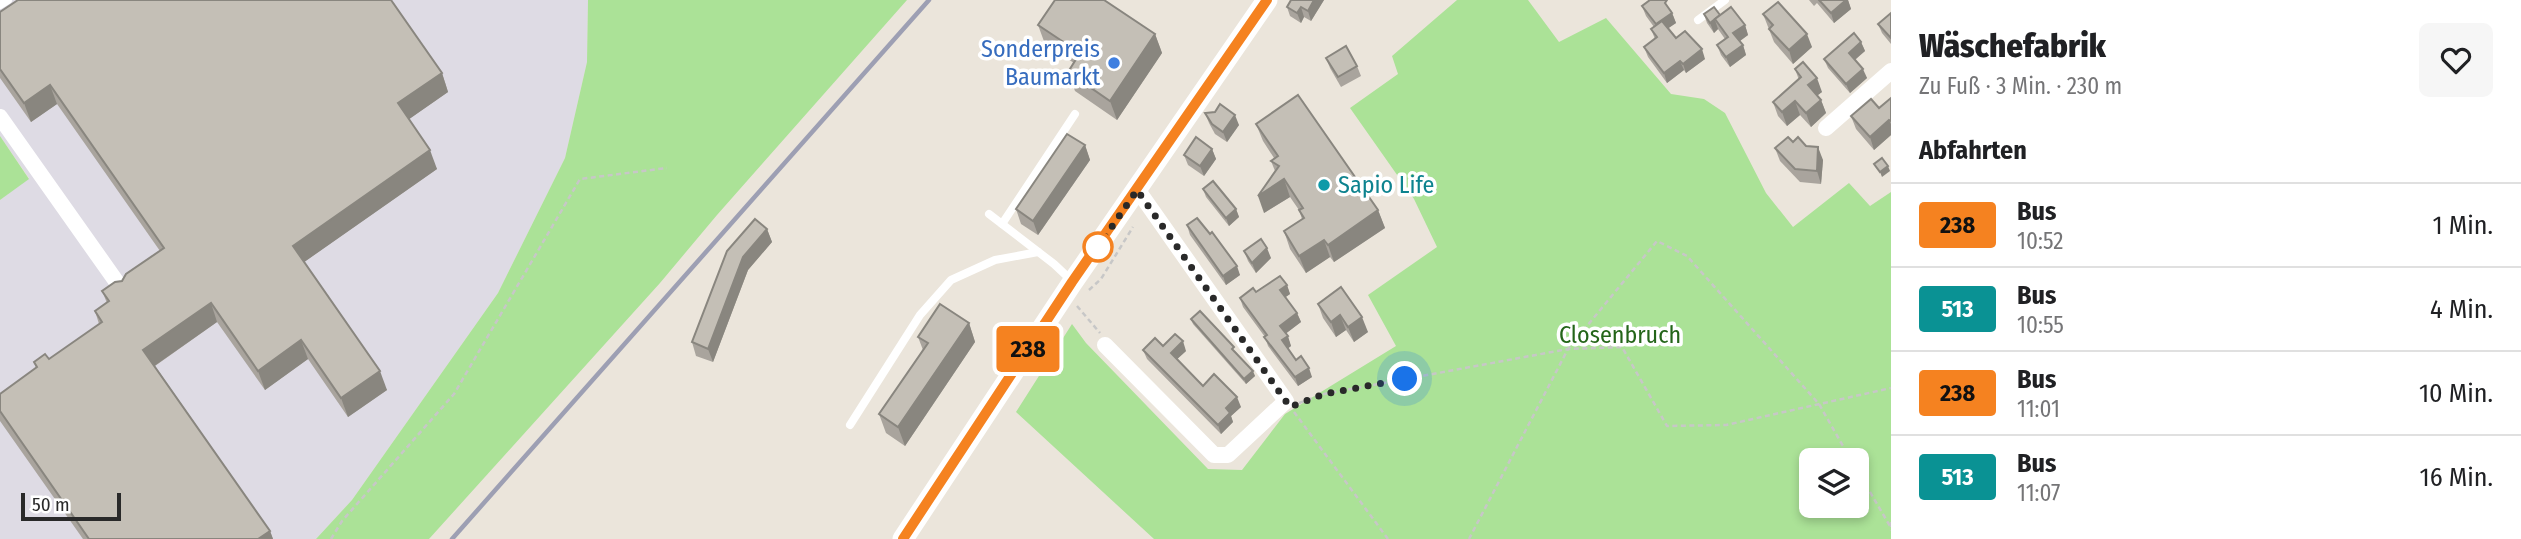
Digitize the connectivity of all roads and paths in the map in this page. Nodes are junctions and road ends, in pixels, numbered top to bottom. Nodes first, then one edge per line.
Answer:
1 (8, 0) edge
2 (1267, 0) edge
3 (1725, 0) edge
4 (0, 5) edge
5 (1698, 20) dead end
6 (1891, 71) edge
7 (1075, 114) dead end
8 (0, 117) edge
9 (1826, 128) dead end
10 (667, 168) dead end
11 (1137, 190) junction
12 (989, 214) dead end
13 (1134, 224) dead end
14 (1002, 225) junction
15 (1038, 252) junction
16 (123, 291) edge
17 (1080, 292) junction
18 (1105, 345) joint
19 (1569, 349) junction
20 (1891, 388) edge
21 (1819, 404) junction
22 (850, 425) dead end
23 (1844, 448) edge
24 (1869, 490) edge
25 (1890, 524) edge
26 (1891, 531) edge
27 (331, 539) edge
28 (903, 539) edge
29 (1388, 539) edge
30 (1469, 539) edge

1 - 4 lane
2 - 11 main road
3 - 5 lane
6 - 9 street
7 - 14 lane
8 - 16 street
10 - 27 path
11 - 17 main road
11 - 18 street
12 - 14 lane
13 - 17 path
14 - 15 lane
15 - 17 lane
15 - 22 lane
17 - 18 path
17 - 28 main road
19 - 21 path
19 - 21 path
19 - 29 path
19 - 30 path
20 - 21 path
21 - 23 path
24 - 25 path
25 - 26 path

